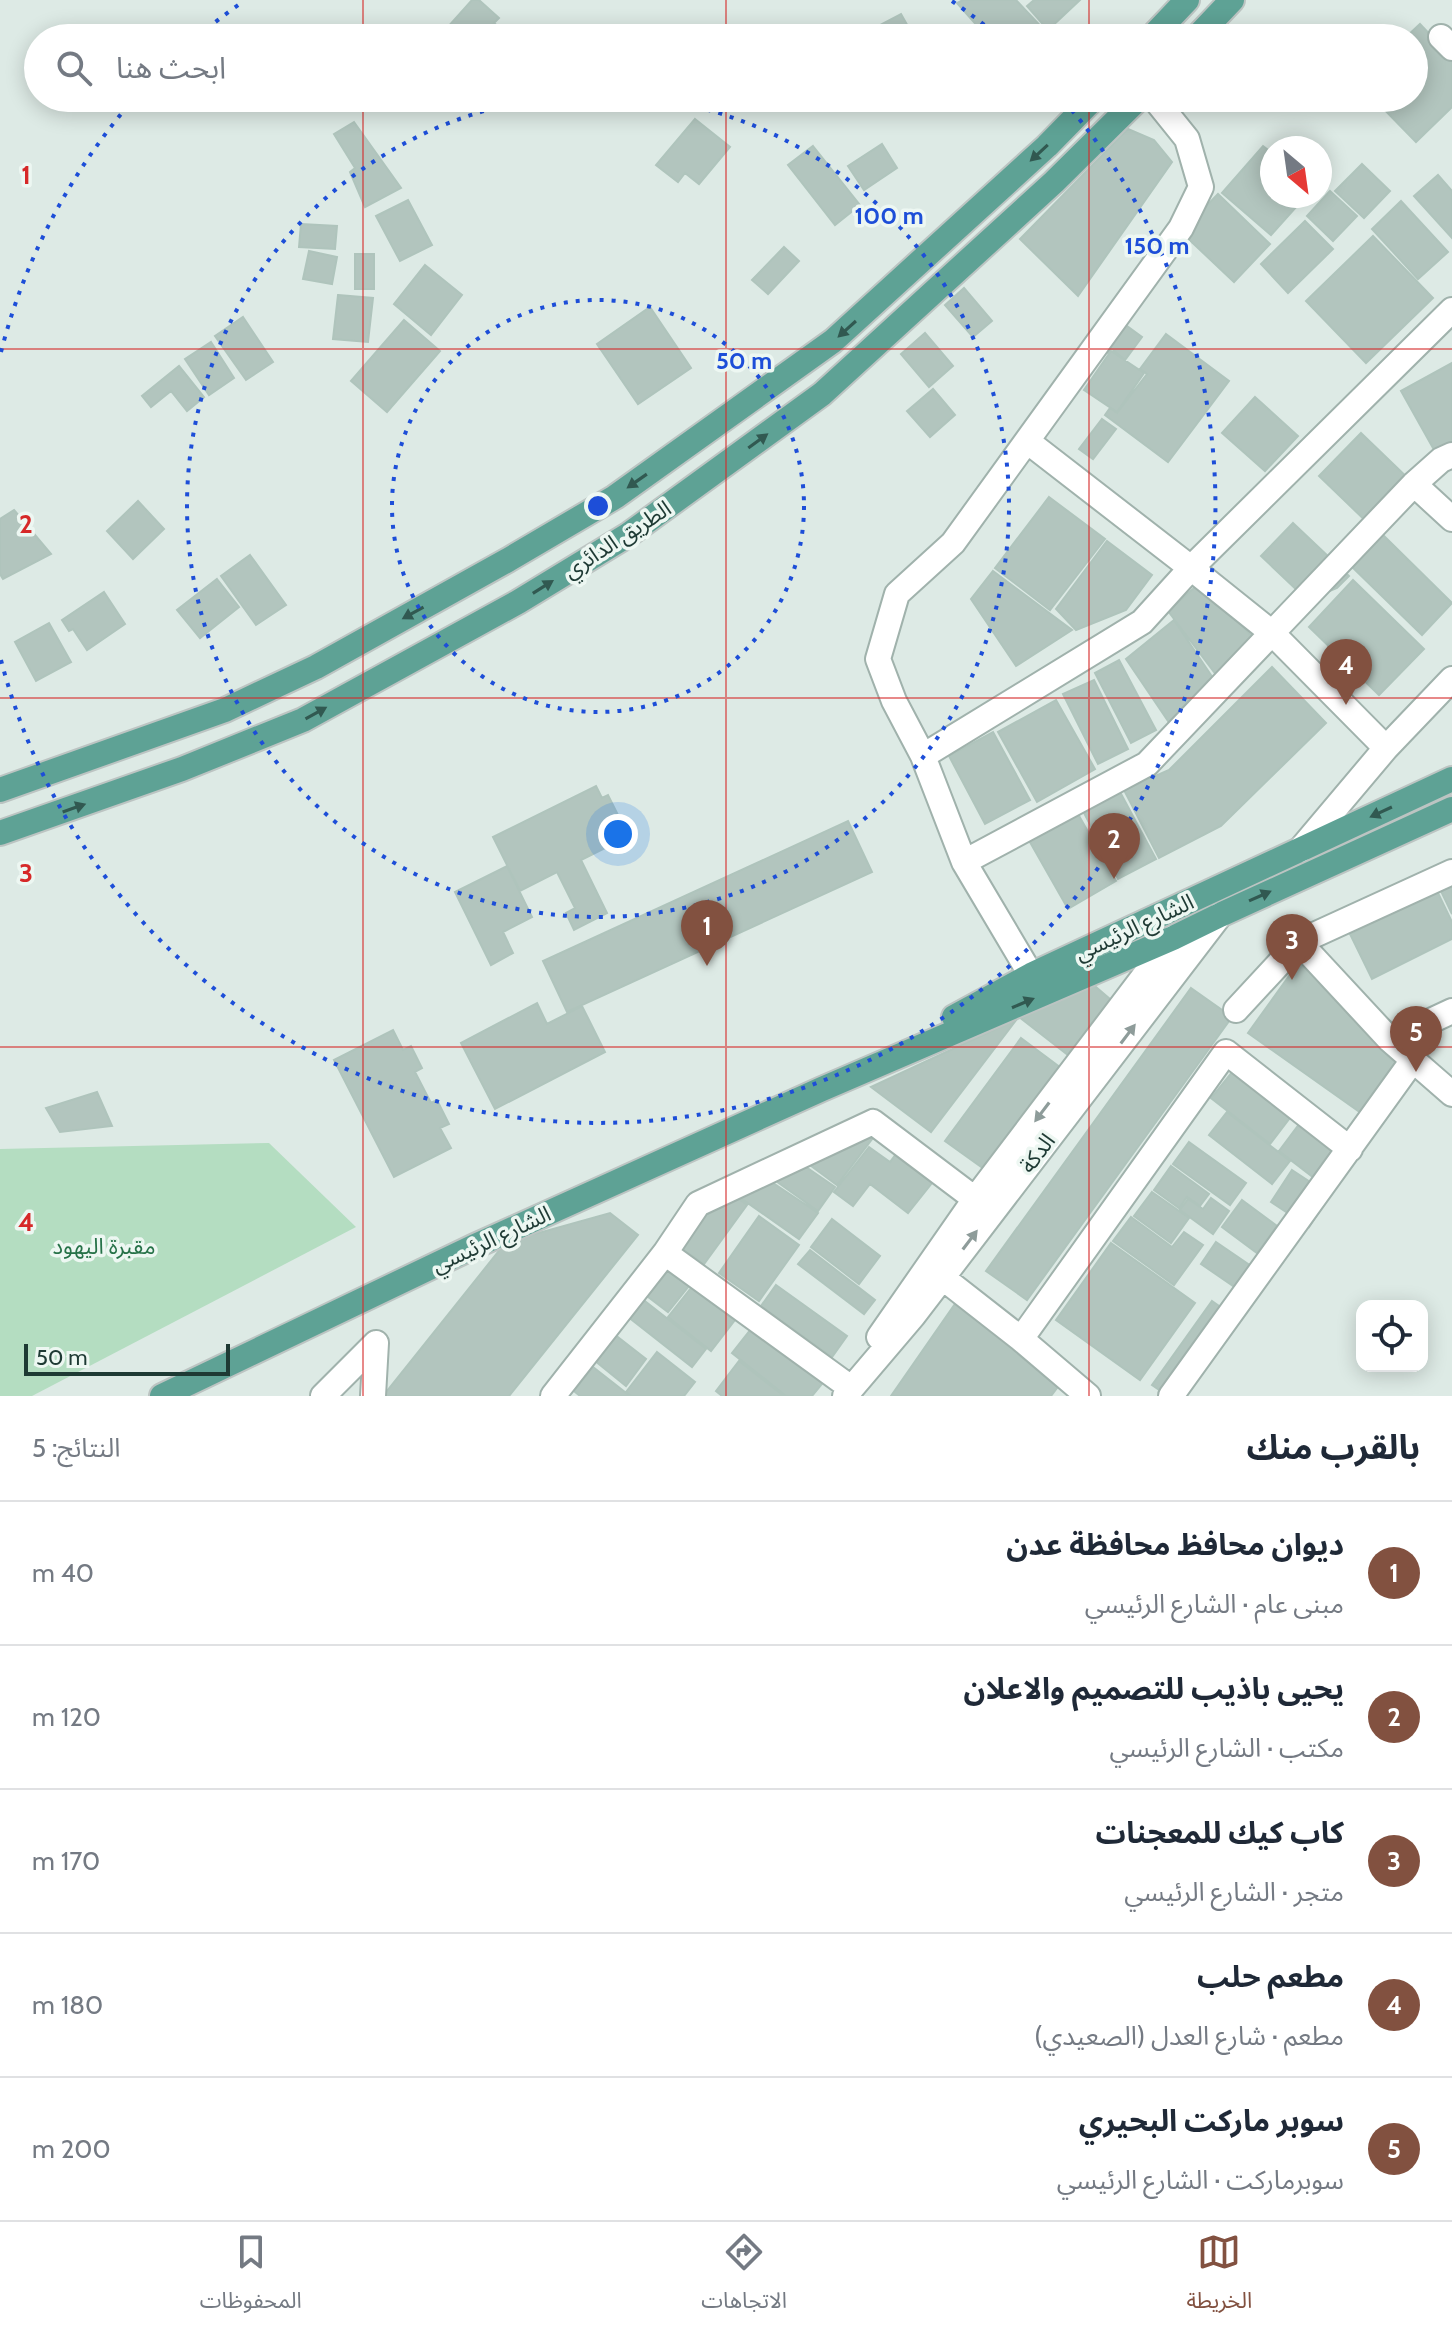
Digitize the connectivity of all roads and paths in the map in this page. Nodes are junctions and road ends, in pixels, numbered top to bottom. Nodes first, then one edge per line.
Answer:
1 (1187, 0) edge
2 (1232, 0) edge
3 (1164, 24) edge
4 (1209, 24) edge
5 (1080, 112) edge
6 (1125, 112) edge
7 (1165, 112) edge
8 (1452, 310) edge
9 (1027, 441) junction
10 (1452, 455) edge
11 (1414, 484) junction
12 (1452, 519) edge
13 (1191, 568) junction
14 (1272, 633) junction
15 (1452, 679) edge
16 (1386, 748) junction
17 (923, 756) junction
18 (1452, 779) edge
19 (0, 790) edge
20 (1452, 809) edge
21 (0, 833) edge
22 (1300, 850) junction
23 (964, 862) junction
24 (1452, 872) edge
25 (1220, 915) junction
26 (1173, 938) junction
27 (1299, 942) junction
28 (1031, 975) junction
29 (1236, 1010) dead end
30 (1452, 1011) edge
31 (1390, 1040) junction
32 (1413, 1060) junction
33 (822, 1089) junction
34 (1452, 1094) edge
35 (1350, 1149) junction
36 (975, 1199) junction
37 (665, 1253) junction
38 (935, 1271) junction
39 (1021, 1339) junction
40 (848, 1392) edge
41 (162, 1396) edge
42 (323, 1396) edge
43 (373, 1396) edge
44 (553, 1396) edge
45 (1088, 1396) edge
46 (1171, 1396) edge

1 - 3 main road
2 - 4 main road
5 -> 19 main road, الطريق الدائري
21 -> 6 main road, الطريق الدائري
7 - 9 street
8 - 13 street
9 - 13 street
9 - 17 street
10 - 11 street
11 - 12 street
11 - 14 street
13 - 14 street
13 - 17 street
14 - 16 street
14 - 23 street
15 - 16 street
16 - 22 street
17 - 23 street
18 -> 22 main road, الشارع الرئيسي
25 -> 20 main road, الشارع الرئيسي
22 - 28 main road, الشارع الرئيسي
23 - 28 street
24 - 27 street
25 - 26 main road, الشارع الرئيسي
38 -> 25 street, الدكة
33 -> 26 main road, الشارع الرئيسي
26 -> 36 street, الدكة
27 - 29 street
27 - 31 street
28 - 33 main road, الشارع الرئيسي
30 - 31 street
31 - 32 street
32 - 34 street
32 - 35 street
33 - 41 main road, الشارع الرئيسي
35 - 39 street
35 - 46 street
36 - 37 street
36 - 38 street, الدكة
37 - 40 street
37 - 44 street
38 - 39 street
38 - 40 street, الدكة
39 - 45 street
42 - 43 street

